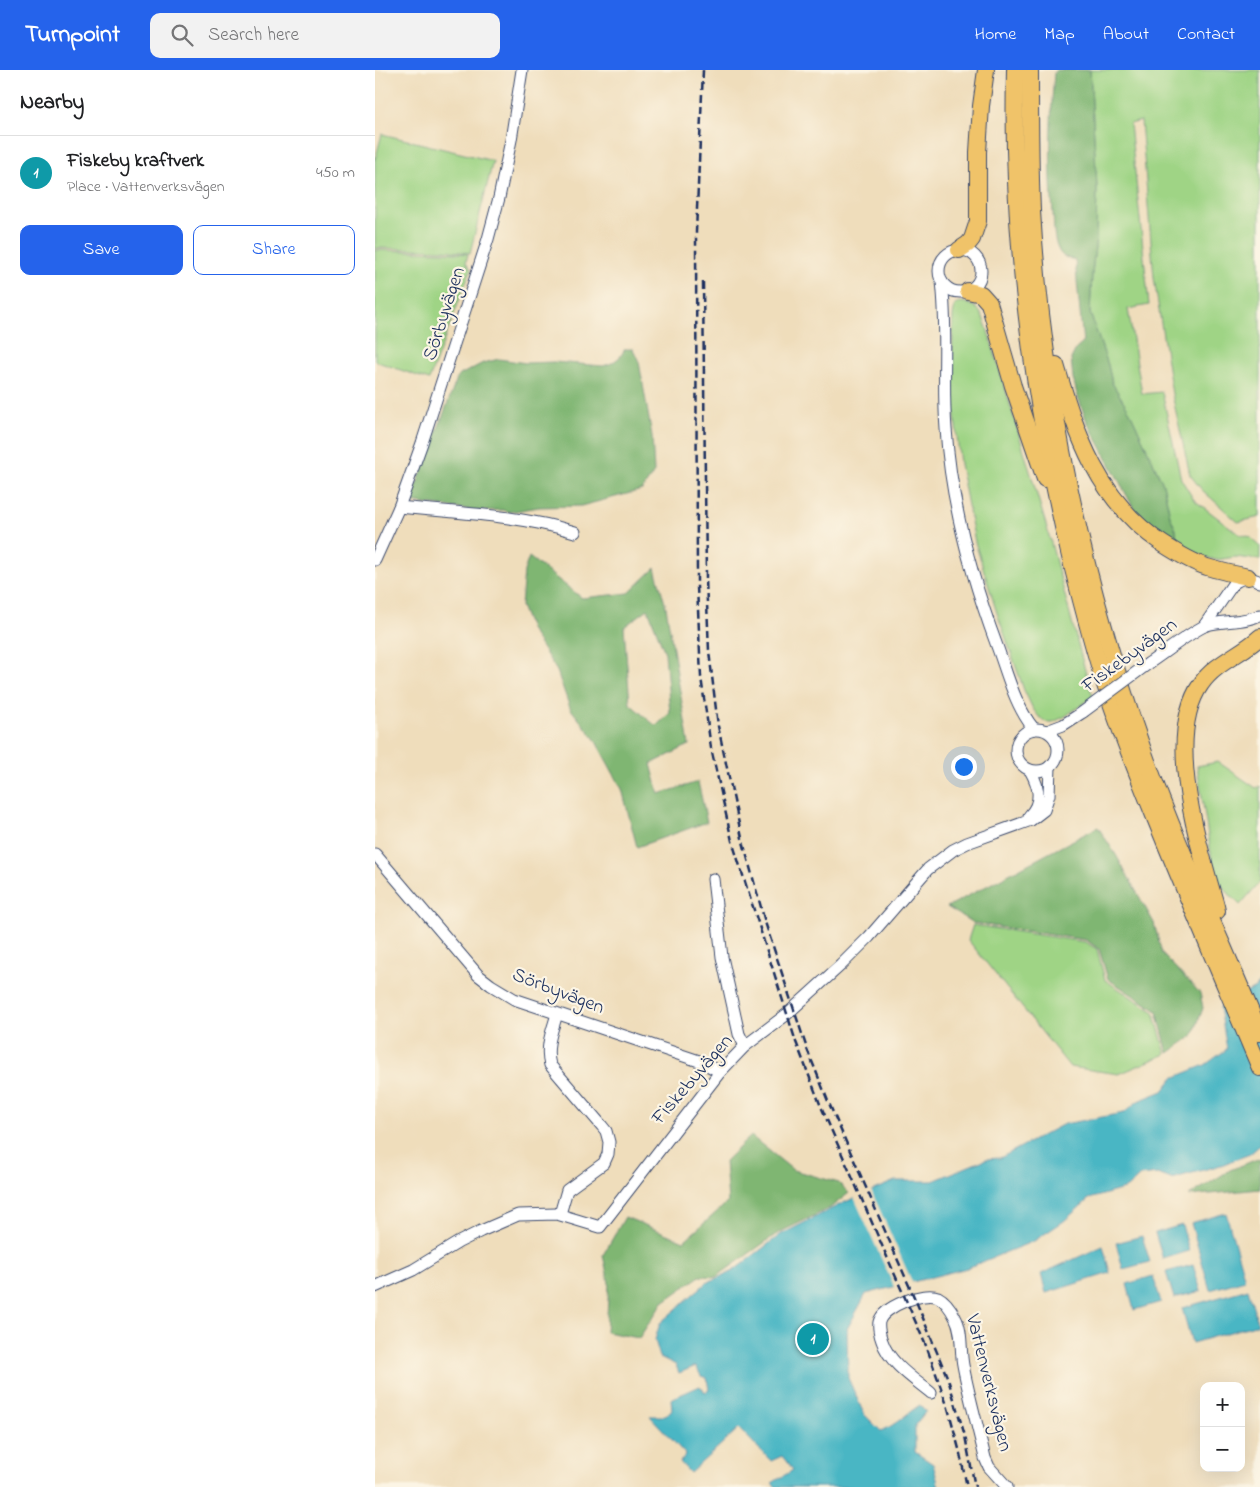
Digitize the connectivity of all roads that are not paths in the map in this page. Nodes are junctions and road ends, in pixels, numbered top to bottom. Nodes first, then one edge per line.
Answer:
1 (522, 70) edge
2 (986, 70) edge
3 (1015, 70) edge
4 (1031, 70) edge
5 (959, 250) junction
6 (942, 282) junction
7 (963, 292) junction
8 (1041, 308) junction
9 (945, 327) junction
10 (399, 507) junction
11 (1064, 529) junction
12 (575, 532) dead end
13 (375, 560) edge
14 (1255, 578) edge
15 (1260, 615) edge
16 (1260, 622) edge
17 (1204, 626) junction
18 (1260, 637) edge
19 (1238, 652) junction
20 (1023, 714) junction
21 (1080, 714) junction
22 (1034, 729) junction
23 (1047, 731) junction
24 (1023, 734) junction
25 (1057, 744) junction
26 (1050, 766) junction
27 (1030, 770) junction
28 (1018, 825) junction
29 (375, 854) edge
30 (713, 879) dead end
31 (1217, 931) junction
32 (1227, 971) junction
33 (557, 1014) junction
34 (1260, 1033) edge
35 (745, 1046) junction
36 (1260, 1068) edge
37 (720, 1072) junction
38 (560, 1214) junction
39 (375, 1287) edge
40 (931, 1393) dead end
41 (1007, 1487) edge

1 - 10 street, Sörbyvägen
2 - 5 highway
3 - 11 highway
4 - 8 highway
5 - 6 street
5 - 7 street
6 - 7 street
6 - 9 street
7 - 9 street
7 - 11 highway
8 - 14 highway
8 - 31 highway
9 - 20 street
10 - 12 street
10 - 13 street, Sörbyvägen
11 - 32 highway
14 - 17 street, Fiskebyvägen
15 - 17 street, Fiskebyvägen
16 - 19 highway
17 - 21 street, Fiskebyvägen, bridge
18 - 19 highway
19 - 31 highway
20 - 22 street
20 - 24 street
21 - 23 street, Fiskebyvägen
21 - 25 street, Fiskebyvägen
22 - 23 street
22 - 24 street
23 - 25 street
24 - 27 street
25 - 26 street
26 - 27 street
26 - 28 street, Fiskebyvägen
27 - 28 street, Fiskebyvägen
28 - 35 street, Fiskebyvägen
29 - 33 street, Sörbyvägen
30 - 35 street
31 - 32 highway
32 - 34 highway
32 - 36 highway
33 - 37 street, Sörbyvägen
33 - 38 street
35 - 37 street, Fiskebyvägen
37 - 38 street, Fiskebyvägen
38 - 39 street, Fiskebyvägen
40 - 41 street, Vattenverksvägen

